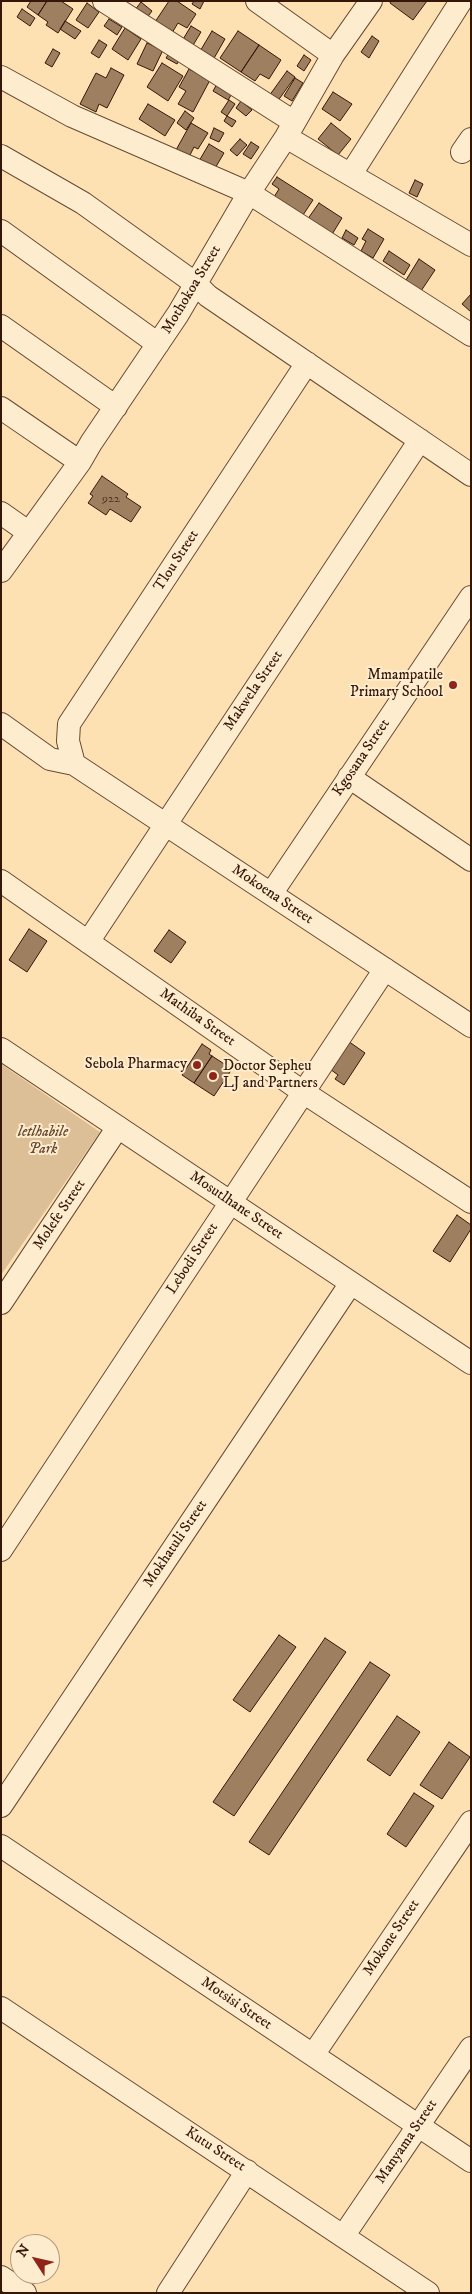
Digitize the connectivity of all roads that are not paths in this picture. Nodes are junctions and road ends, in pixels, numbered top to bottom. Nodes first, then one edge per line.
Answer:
1 (104, 1) edge
2 (257, 1) edge
3 (461, 1) edge
4 (366, 3) edge
5 (333, 55) junction
6 (1, 77) edge
7 (290, 129) junction
8 (1, 156) edge
9 (351, 174) junction
10 (250, 193) junction
11 (1, 231) edge
12 (471, 245) edge
13 (196, 284) junction
14 (1, 326) edge
15 (471, 335) edge
16 (158, 344) junction
17 (307, 363) junction
18 (116, 407) junction
19 (1, 408) edge
20 (420, 440) junction
21 (80, 462) junction
22 (471, 475) edge
23 (1, 513) edge
24 (28, 532) junction
25 (1, 571) edge
26 (471, 597) edge
27 (1, 724) edge
28 (74, 764) junction
29 (349, 777) junction
30 (166, 824) junction
31 (471, 860) edge
32 (1, 881) edge
33 (271, 894) junction
34 (88, 942) junction
35 (385, 969) junction
36 (471, 1026) edge
37 (1, 1049) edge
38 (303, 1092) junction
39 (118, 1127) junction
40 (231, 1202) junction
41 (471, 1202) edge
42 (350, 1282) junction
43 (1, 1303) edge
44 (471, 1363) edge
45 (1, 1550) edge
46 (1, 1806) edge
47 (471, 1822) edge
48 (1, 1846) edge
49 (1, 2008) edge
50 (471, 2048) edge
51 (313, 2055) junction
52 (418, 2126) junction
53 (471, 2161) edge
54 (247, 2171) junction
55 (344, 2235) junction
56 (1, 2277) edge
57 (25, 2293) edge
58 (168, 2293) edge
59 (428, 2293) edge

1 - 7 street
2 - 5 street
3 - 9 street
4 - 5 street, Mothokoa Street
5 - 7 street, Mothokoa Street
6 - 10 street
7 - 9 street
7 - 10 street, Mothokoa Street
8 - 13 street
9 - 12 street
10 - 13 street, Mothokoa Street
10 - 15 street
11 - 16 street
13 - 16 street, Mothokoa Street
13 - 17 street
14 - 18 street
16 - 18 street, Mothokoa Street
17 - 20 street
17 - 28 street, Tlou Street
18 - 21 street, Mothokoa Street
19 - 21 street
20 - 22 street
20 - 30 street, Makwela Street
21 - 24 street, Mothokoa Street
23 - 24 street
24 - 25 street, Mothokoa Street
26 - 29 street, Kgosana Street
27 - 28 street
28 - 30 street, Mokoena Street
29 - 31 street
29 - 33 street, Kgosana Street
30 - 33 street, Mokoena Street
30 - 34 street, Makwela Street
32 - 34 street, Mathiba Street
33 - 35 street, Mokoena Street
34 - 38 street, Mathiba Street
35 - 36 street, Mokoena Street
35 - 38 street, Lebodi Street
37 - 39 street, Mosutlhane Street
38 - 40 street, Lebodi Street
38 - 41 street, Mathiba Street
39 - 40 street, Mosutlhane Street
39 - 43 street, Molefe Street
40 - 42 street, Mosutlhane Street
40 - 45 street, Lebodi Street
42 - 44 street, Mosutlhane Street
42 - 46 street, Mokhatuli Street
47 - 51 street, Mokone Street
48 - 51 street, Motsisi Street
49 - 54 street, Kutu Street
50 - 52 street, Manyama Street
51 - 52 street, Motsisi Street
52 - 53 street, Motsisi Street
52 - 55 street, Manyama Street
54 - 55 street, Kutu Street
54 - 58 street
55 - 59 street, Kutu Street
56 - 57 street

